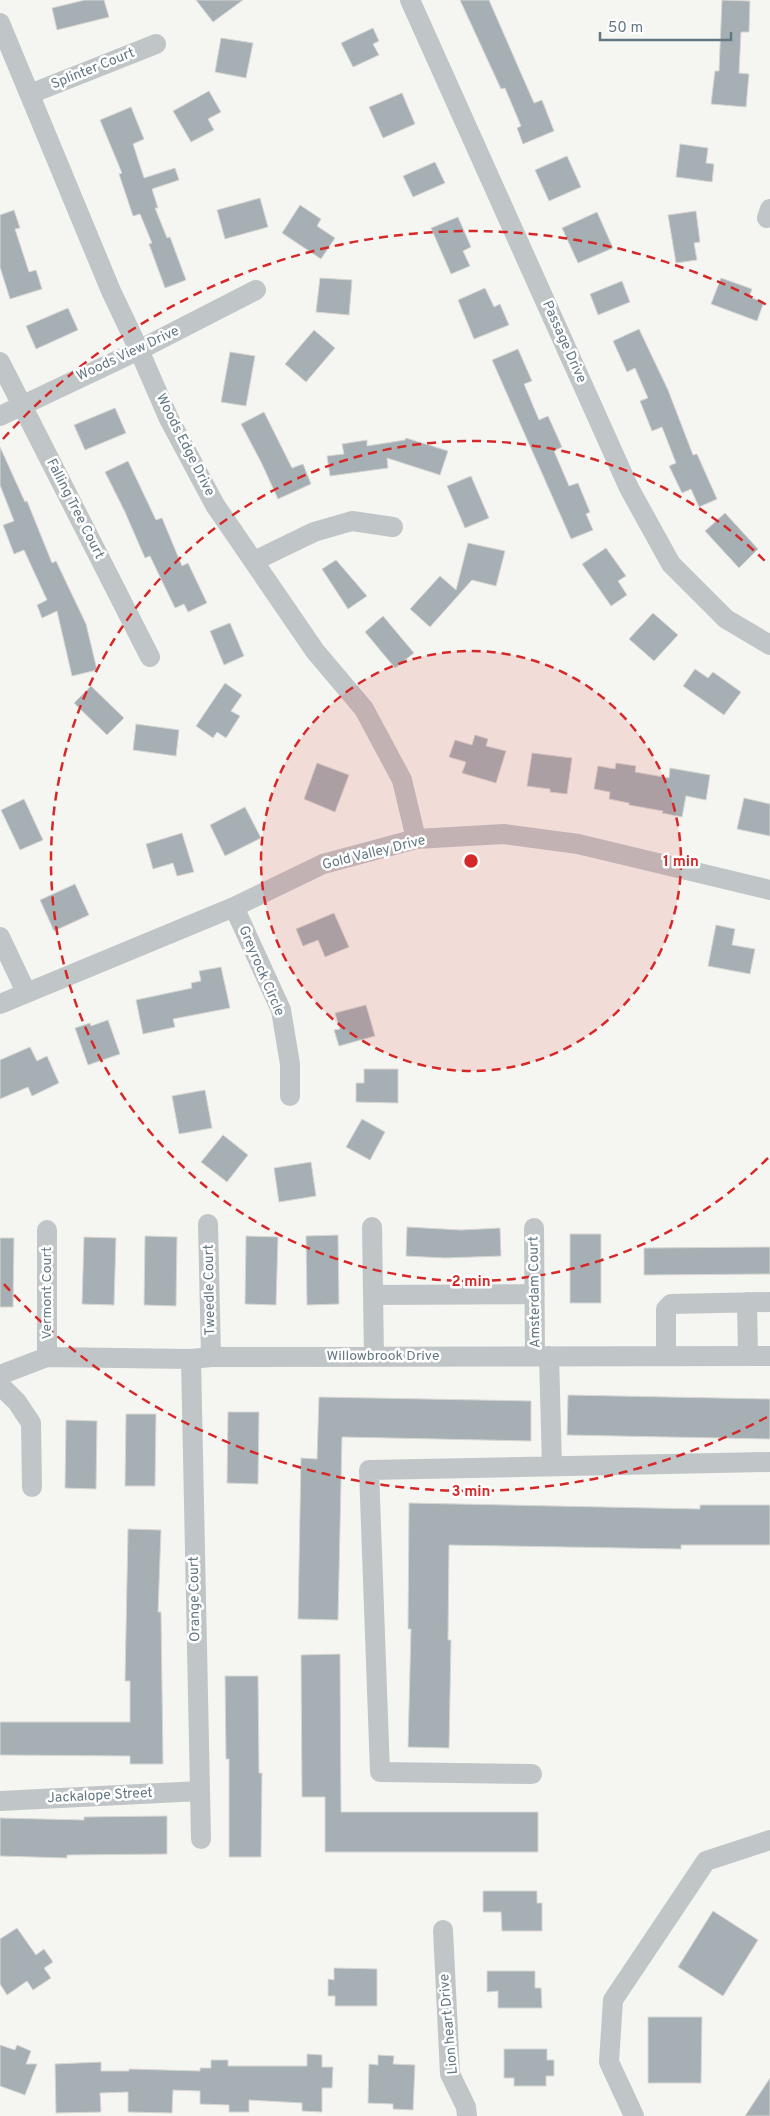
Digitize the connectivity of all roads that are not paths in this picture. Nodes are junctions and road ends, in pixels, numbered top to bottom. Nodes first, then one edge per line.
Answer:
1 (410, 0) edge
2 (0, 24) edge
3 (156, 44) dead end
4 (30, 94) junction
5 (256, 290) dead end
6 (139, 350) junction
7 (0, 362) edge
8 (22, 405) junction
9 (0, 416) edge
10 (393, 526) dead end
11 (254, 561) junction
12 (770, 645) edge
13 (150, 657) dead end
14 (416, 839) junction
15 (770, 890) edge
16 (234, 907) junction
17 (0, 936) edge
18 (26, 992) junction
19 (0, 1004) edge
20 (290, 1096) dead end
21 (208, 1224) dead end
22 (372, 1227) dead end
23 (534, 1228) dead end
24 (47, 1230) dead end
25 (535, 1294) junction
26 (373, 1296) junction
27 (747, 1302) junction
28 (770, 1302) edge
29 (211, 1356) junction
30 (374, 1356) junction
31 (542, 1356) junction
32 (666, 1356) junction
33 (748, 1356) junction
34 (770, 1356) edge
35 (47, 1357) junction
36 (191, 1359) junction
37 (0, 1375) edge
38 (0, 1385) edge
39 (770, 1462) edge
40 (552, 1466) junction
41 (32, 1488) dead end
42 (532, 1774) dead end
43 (200, 1791) junction
44 (0, 1801) edge
45 (201, 1839) dead end
46 (770, 1840) edge
47 (443, 1930) dead end
48 (467, 2116) edge
49 (634, 2116) edge

1 - 12 street, Passage Drive
2 - 4 street, Woods Edge Drive
3 - 4 street, Splinter Court
4 - 6 street, Woods Edge Drive
5 - 6 street, Woods View Drive
6 - 8 street, Woods View Drive
6 - 11 street, Woods Edge Drive
7 - 8 street, Falling Tree Court
8 - 9 street, Woods View Drive
8 - 13 street, Falling Tree Court
10 - 11 street
11 - 14 street, Woods Edge Drive
14 - 15 street, Gold Valley Drive
14 - 16 street, Gold Valley Drive
16 - 18 street, Gold Valley Drive
16 - 20 street, Greyrock Circle
17 - 18 street
18 - 19 street, Gold Valley Drive
21 - 29 street, Tweedle Court
22 - 26 street
23 - 25 street, Amsterdam Court
24 - 35 street, Vermont Court
25 - 26 street
25 - 31 street, Amsterdam Court
26 - 30 street
27 - 28 street
27 - 32 street
27 - 33 street
29 - 30 street, Willowbrook Drive
29 - 36 street, Willowbrook Drive
30 - 31 street, Willowbrook Drive
31 - 32 street, Willowbrook Drive
31 - 40 street, Amsterdam Court
32 - 33 street, Willowbrook Drive
33 - 34 street, Willowbrook Drive
35 - 36 street, Willowbrook Drive
35 - 37 street, Willowbrook Drive
36 - 43 street, Orange Court
38 - 41 street
39 - 40 street
40 - 42 street
43 - 44 street, Jackalope Street
43 - 45 street, Orange Court
46 - 49 street
47 - 48 street, Lion heart Drive

